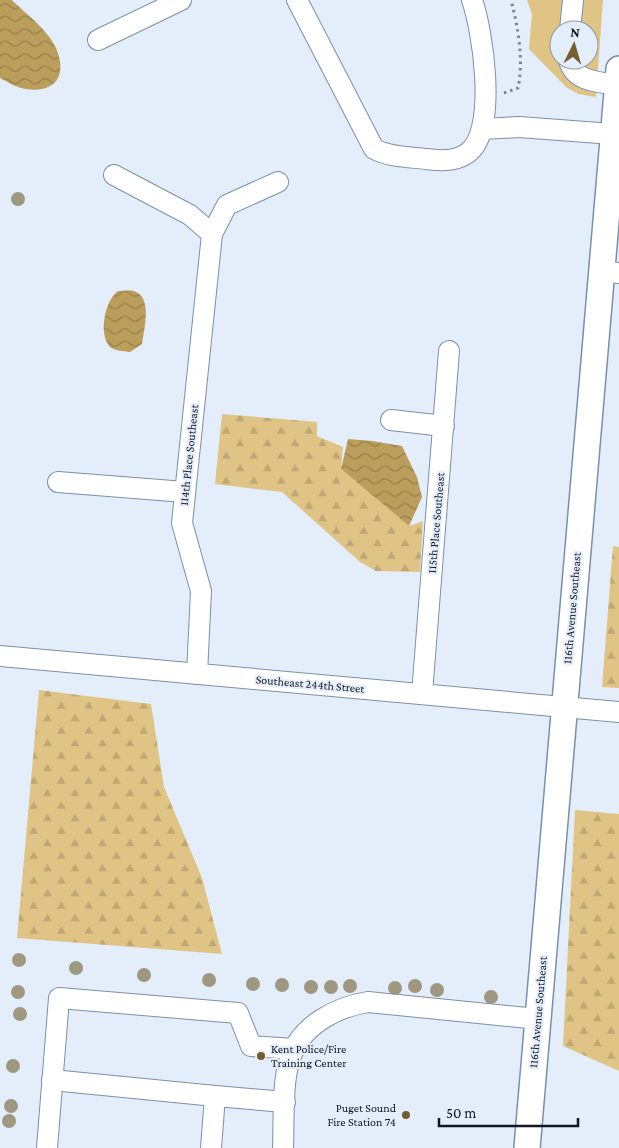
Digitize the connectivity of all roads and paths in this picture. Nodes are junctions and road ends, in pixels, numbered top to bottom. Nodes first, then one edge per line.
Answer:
1 (181, 0) edge
2 (297, 0) edge
3 (472, 0) edge
4 (511, 0) edge
5 (573, 0) edge
6 (571, 20) edge
7 (98, 40) dead end
8 (575, 70) edge
9 (618, 77) edge
10 (484, 93) junction
11 (482, 129) junction
12 (613, 134) junction
13 (114, 175) dead end
14 (278, 182) dead end
15 (212, 234) junction
16 (610, 272) edge
17 (449, 351) dead end
18 (391, 420) dead end
19 (444, 426) junction
20 (58, 482) dead end
21 (185, 492) junction
22 (0, 656) edge
23 (197, 674) junction
24 (422, 694) junction
25 (564, 707) junction
26 (619, 712) edge
27 (538, 1019) junction
28 (294, 1049) junction
29 (52, 1080) junction
30 (215, 1096) junction
31 (285, 1102) junction
32 (47, 1148) edge
33 (211, 1148) edge
34 (283, 1148) edge
35 (527, 1148) edge

1 - 7 street
2 - 11 street
3 - 10 street
4 - 10 path
5 - 6 street
8 - 9 street
9 - 12 main road, 116th Avenue Southeast
10 - 11 street
11 - 12 street
12 - 16 main road, 116th Avenue Southeast
13 - 15 street
14 - 15 street
15 - 21 street, 114th Place Southeast
16 - 25 main road, 116th Avenue Southeast
17 - 19 street, 115th Place Southeast
18 - 19 street
19 - 24 street, 115th Place Southeast
20 - 21 street
21 - 23 street, 114th Place Southeast
22 - 23 street, Southeast 244th Street
23 - 24 street, Southeast 244th Street
24 - 25 street, Southeast 244th Street
25 - 26 street, Southeast 244th Street
25 - 27 main road, 116th Avenue Southeast
27 - 28 street
27 - 35 main road, 116th Avenue Southeast
28 - 29 street
28 - 31 street
29 - 30 street
29 - 32 street
30 - 31 street
30 - 33 street
31 - 34 street

